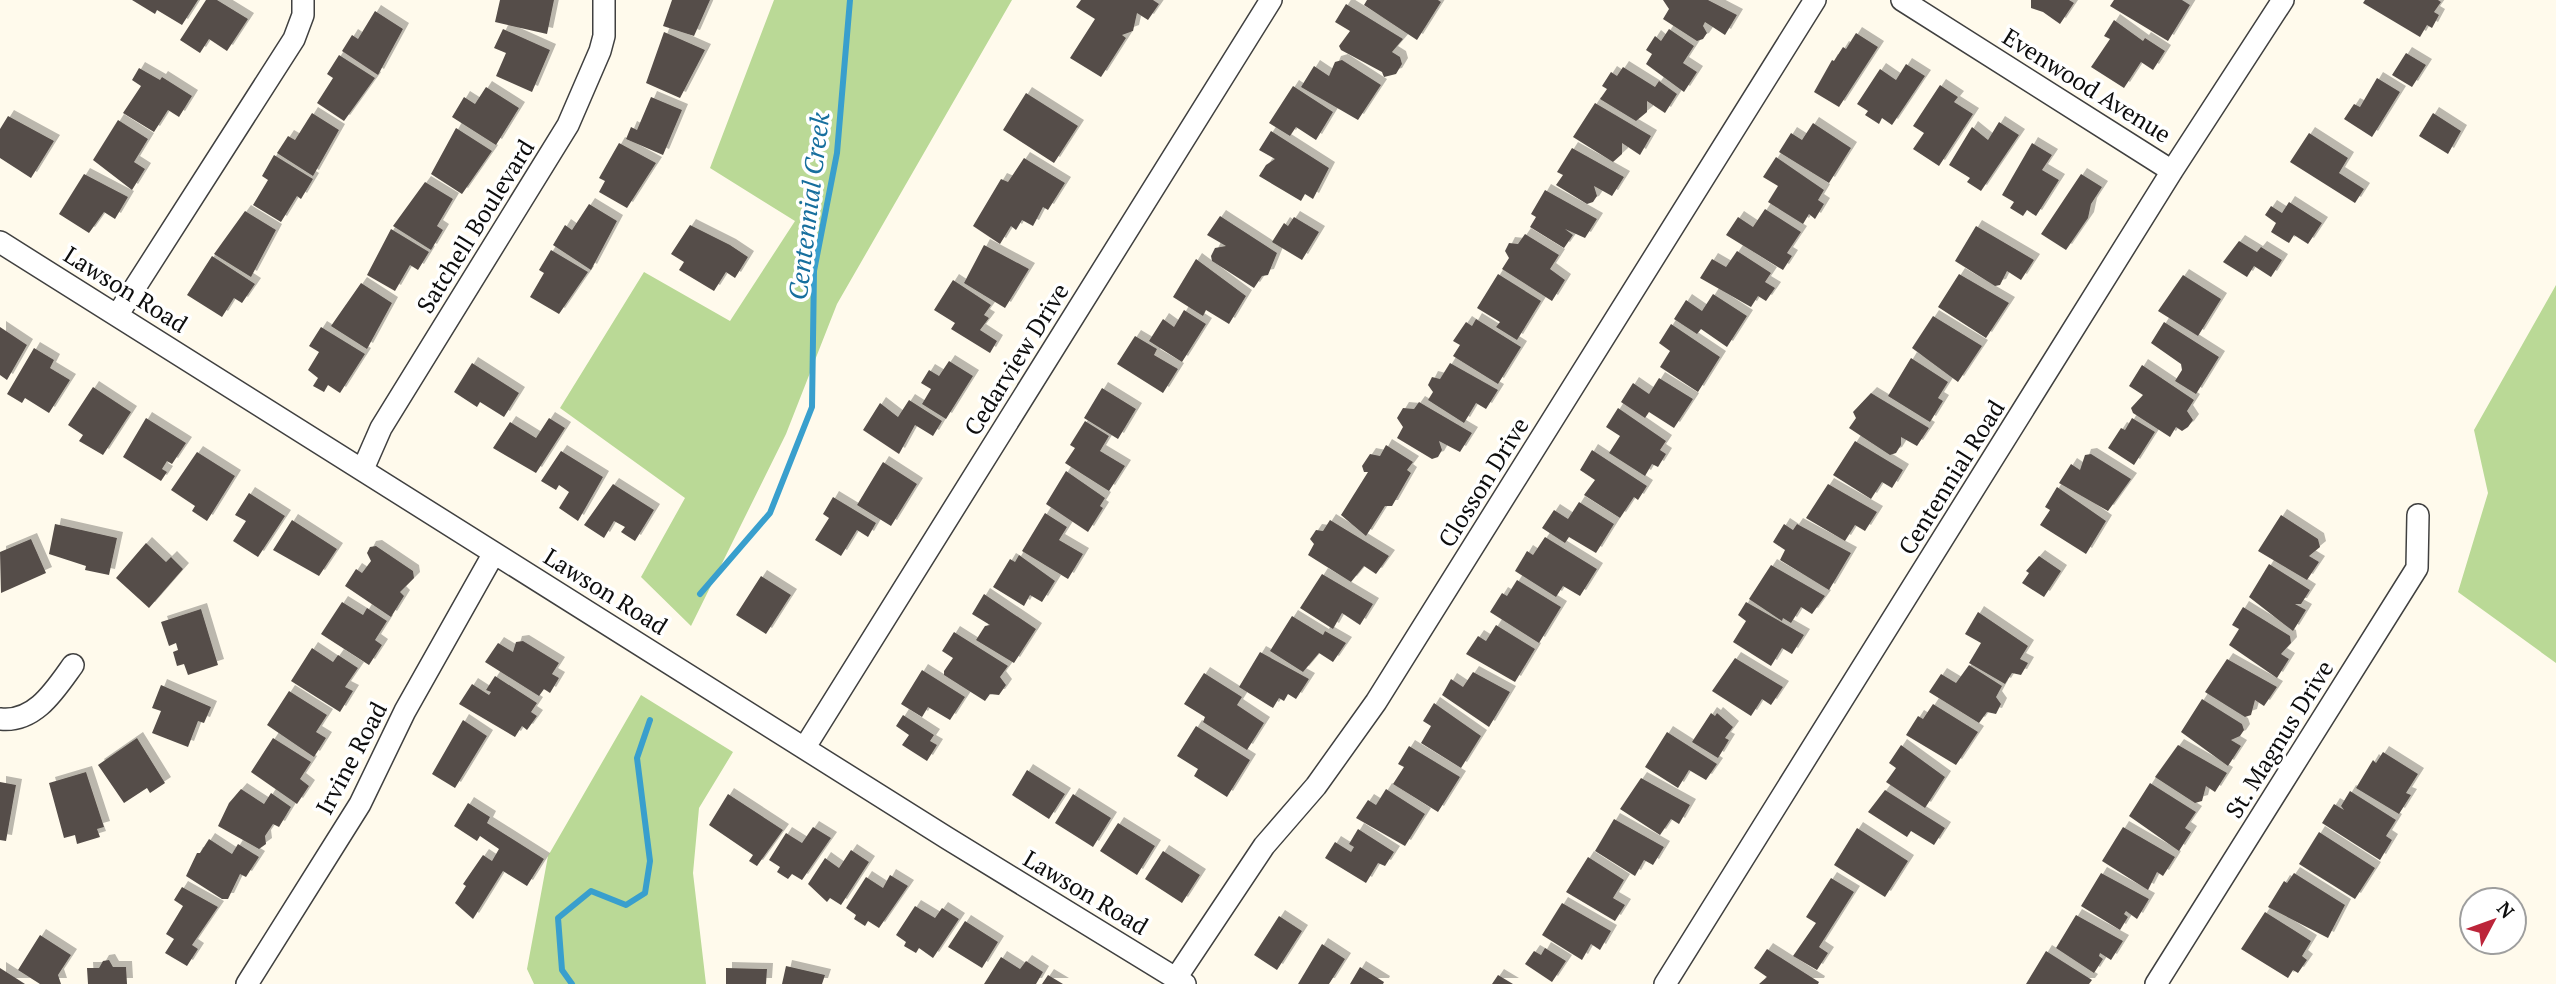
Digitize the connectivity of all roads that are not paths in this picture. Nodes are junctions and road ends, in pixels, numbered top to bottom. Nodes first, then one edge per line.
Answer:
1 (303, 0) edge
2 (604, 0) edge
3 (1271, 0) edge
4 (1815, 0) edge
5 (1902, 0) edge
6 (2283, 0) edge
7 (2172, 171) junction
8 (0, 242) edge
9 (118, 314) junction
10 (363, 469) junction
11 (2418, 514) dead end
12 (494, 553) junction
13 (74, 665) dead end
14 (0, 719) edge
15 (805, 747) junction
16 (1180, 981) edge
17 (247, 984) edge
18 (1665, 984) edge
19 (2156, 984) edge

1 - 9 street
2 - 10 street, Satchell Boulevard
3 - 15 street, Cedarview Drive
4 - 16 street, Closson Drive
5 - 7 street, Evenwood Avenue
6 - 7 street, Centennial Road
7 - 18 street, Centennial Road
8 - 9 street, Lawson Road
9 - 10 street, Lawson Road
10 - 12 street, Lawson Road
11 - 19 street, St. Magnus Drive
12 - 15 street, Lawson Road
12 - 17 street, Irvine Road
13 - 14 street
15 - 16 street, Lawson Road

